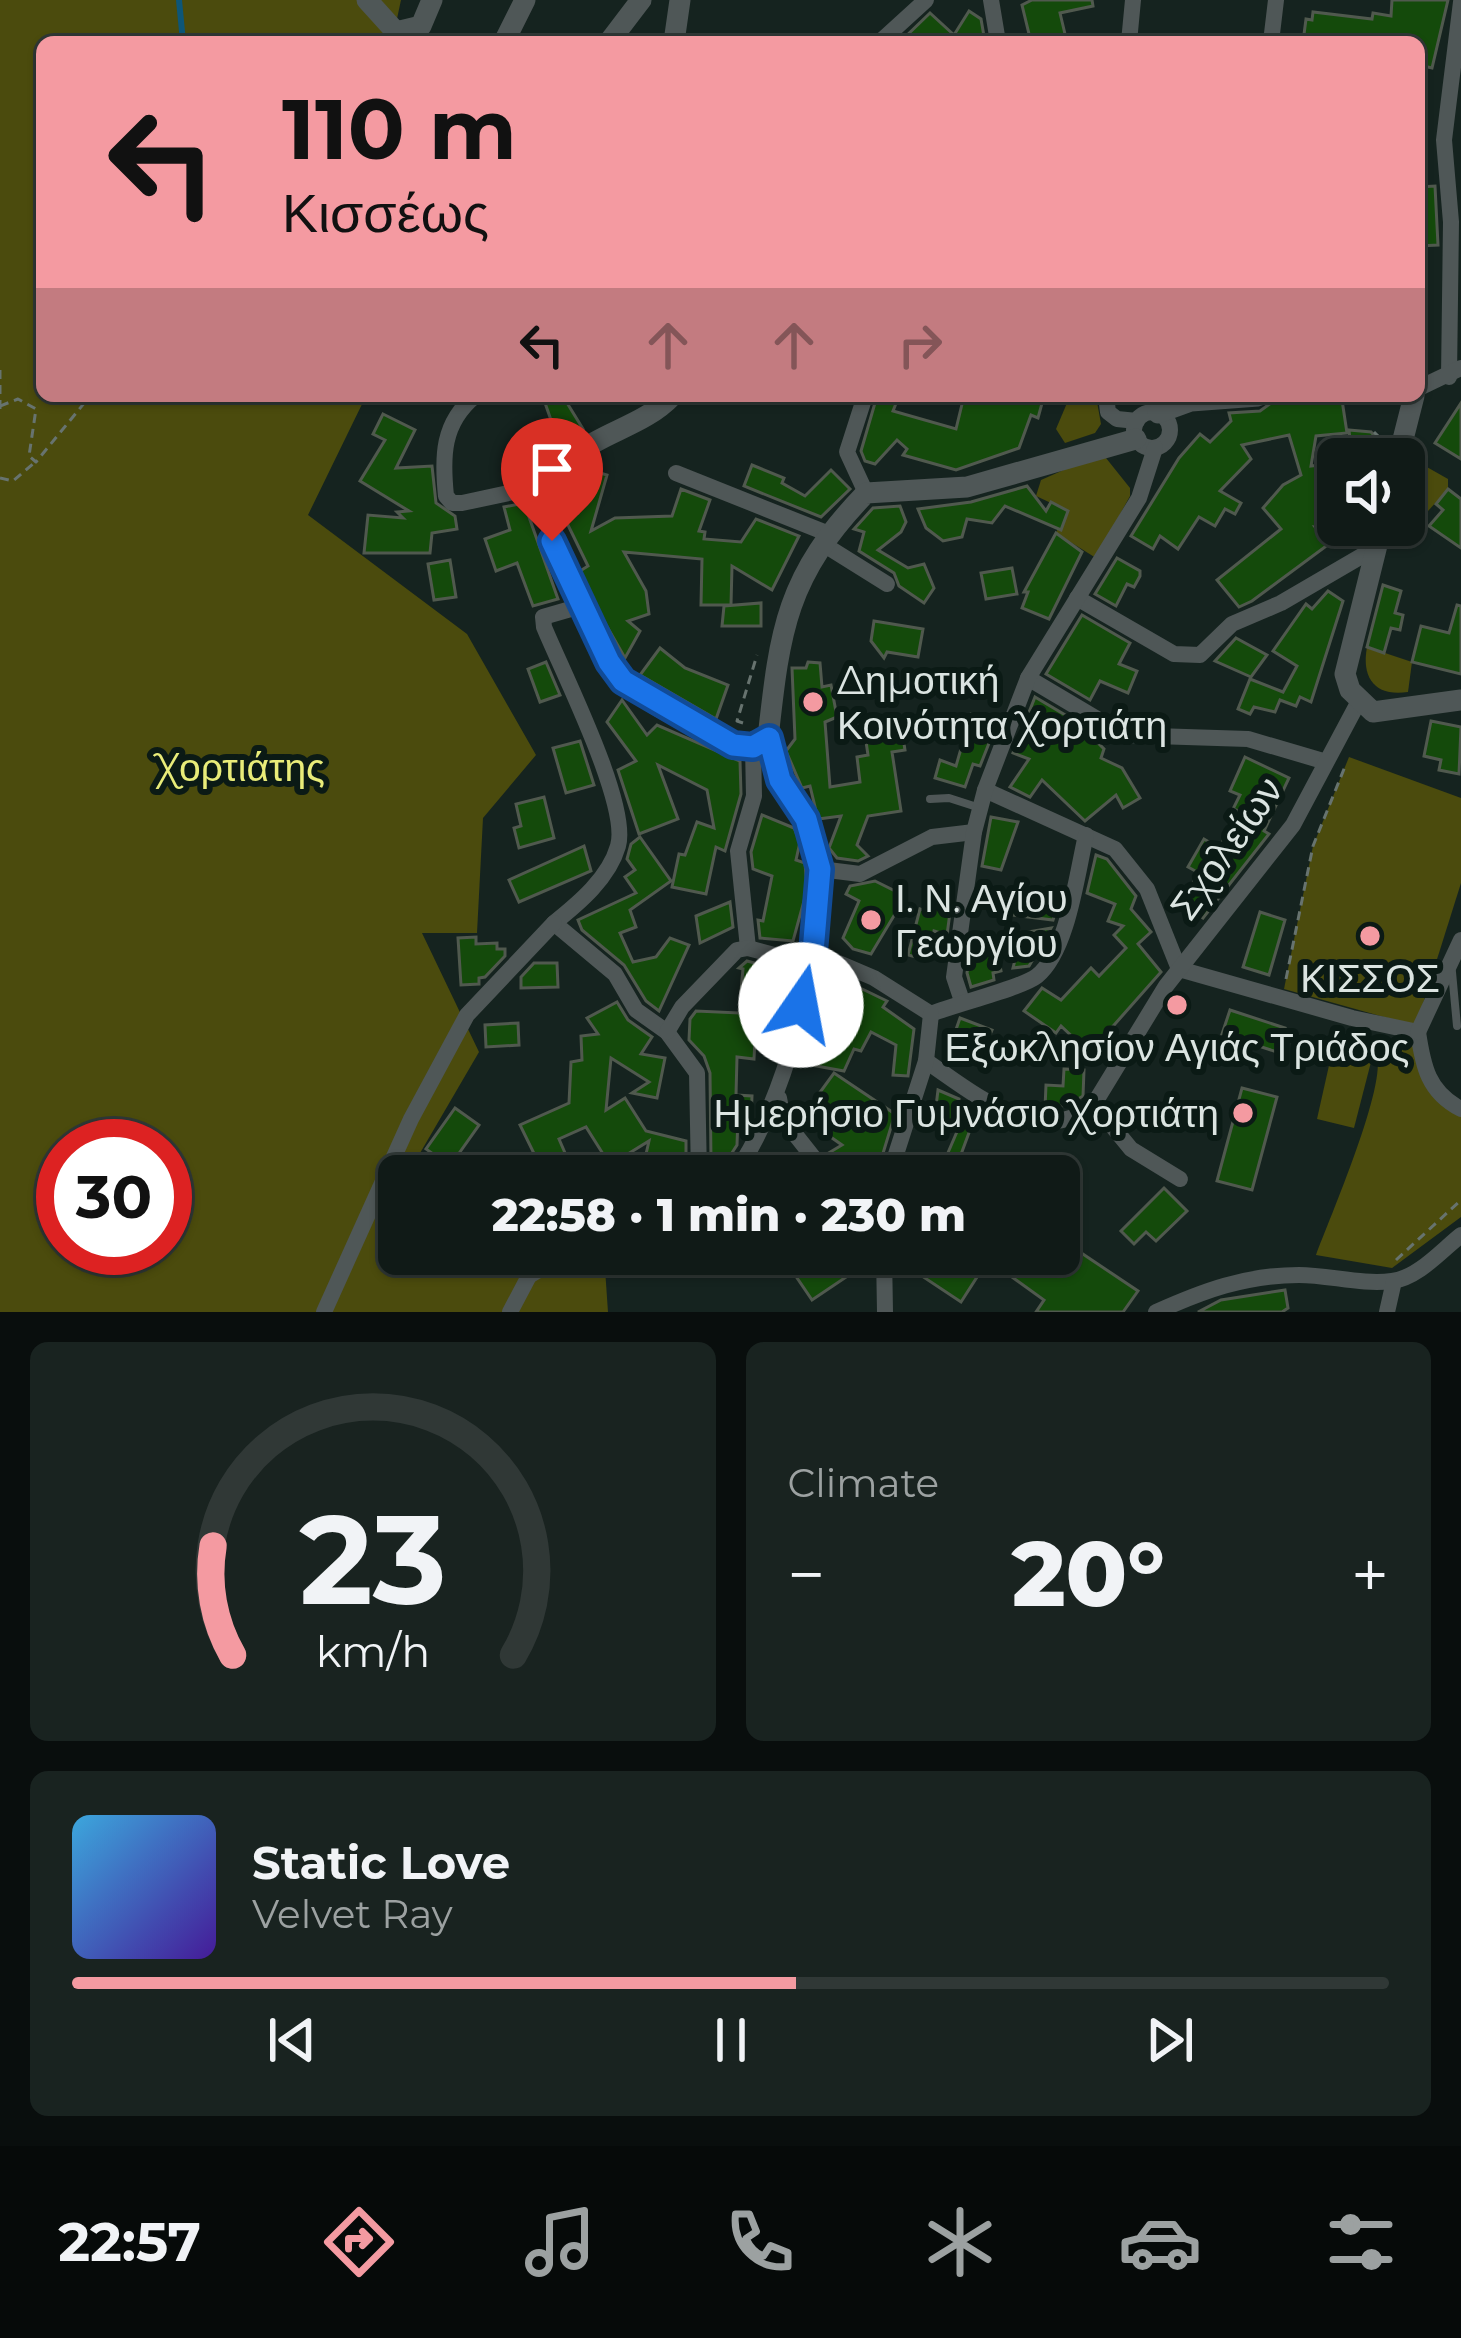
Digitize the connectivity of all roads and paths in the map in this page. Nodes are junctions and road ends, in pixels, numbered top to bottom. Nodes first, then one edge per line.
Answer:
1 (368, 0) edge
2 (432, 0) edge
3 (525, 0) edge
4 (641, 0) edge
5 (926, 0) edge
6 (991, 0) edge
7 (1133, 0) edge
8 (1276, 0) edge
9 (1461, 2) edge
10 (683, 4) edge
11 (507, 36) edge
12 (614, 36) edge
13 (675, 36) edge
14 (887, 36) edge
15 (997, 36) edge
16 (1130, 36) edge
17 (1272, 36) edge
18 (0, 370) edge
19 (1455, 373) edge
20 (1425, 386) edge
21 (85, 402) edge
22 (468, 402) edge
23 (666, 402) edge
24 (863, 402) edge
25 (1107, 402) edge
26 (1195, 402) edge
27 (1412, 402) edge
28 (0, 407) edge
29 (1146, 430) junction
30 (1403, 438) edge
31 (36, 461) junction
32 (676, 473) dead end
33 (0, 478) edge
34 (551, 484) junction
35 (866, 493) junction
36 (826, 539) junction
37 (1365, 546) edge
38 (1377, 546) edge
39 (886, 584) dead end
40 (1077, 598) junction
41 (581, 606) junction
42 (760, 656) dead end
43 (1028, 678) junction
44 (1461, 700) edge
45 (1359, 701) junction
46 (743, 723) dead end
47 (761, 742) junction
48 (1349, 758) dead end
49 (1323, 761) junction
50 (982, 799) junction
51 (930, 800) dead end
52 (974, 832) junction
53 (1086, 836) junction
54 (820, 869) junction
55 (554, 923) junction
56 (1461, 940) edge
57 (748, 948) junction
58 (813, 952) junction
59 (1450, 958) junction
60 (1179, 969) junction
61 (1284, 989) dead end
62 (962, 1001) junction
63 (932, 1014) junction
64 (1456, 1026) dead end
65 (668, 1032) junction
66 (1418, 1032) junction
67 (926, 1061) junction
68 (781, 1088) junction
69 (1094, 1104) junction
70 (1461, 1109) edge
71 (699, 1155) edge
72 (748, 1155) edge
73 (811, 1155) edge
74 (897, 1155) edge
75 (1180, 1179) dead end
76 (1461, 1200) edge
77 (1461, 1234) edge
78 (531, 1275) edge
79 (884, 1275) edge
80 (1393, 1275) junction
81 (324, 1312) edge
82 (510, 1312) edge
83 (885, 1312) edge
84 (1156, 1312) edge
85 (1387, 1312) edge

1 - 2 street
3 - 11 street
4 - 12 street
5 - 14 street
6 - 15 street
7 - 16 street
8 - 17 street
9 - 19 street
10 - 13 street
18 - 28 path
19 - 20 street
21 - 31 path
22 - 34 street
23 - 34 street
24 - 35 street
25 - 29 street
26 - 29 street
27 - 30 street
28 - 31 path
29 - 35 street
29 - 40 street
31 - 33 path
32 - 36 street
34 - 41 street
35 - 36 street
36 - 39 street
36 - 47 street
37 - 40 street
38 - 45 street
40 - 43 street
41 - 47 street
41 - 55 street
42 - 46 path
43 - 49 street
43 - 50 street
44 - 45 street
45 - 49 street, Σχολείων
47 - 54 street
47 - 57 street
48 - 61 path
49 - 60 street, Σχολείων
50 - 51 lane
50 - 52 street
50 - 53 street
52 - 54 street
52 - 62 street
53 - 60 street
53 - 62 street
54 - 58 street
55 - 65 street
55 - 81 street
56 - 59 street
57 - 58 street
57 - 65 street
58 - 63 street
58 - 68 street
59 - 64 lane
59 - 66 street
60 - 66 street
60 - 69 street, Σχολείων
62 - 63 street
63 - 67 street
65 - 71 street
66 - 70 street
67 - 69 street
67 - 74 street
68 - 72 street
68 - 73 street
69 - 75 street
76 - 80 path
77 - 80 street
78 - 82 street
79 - 83 street
80 - 84 street
80 - 85 street

